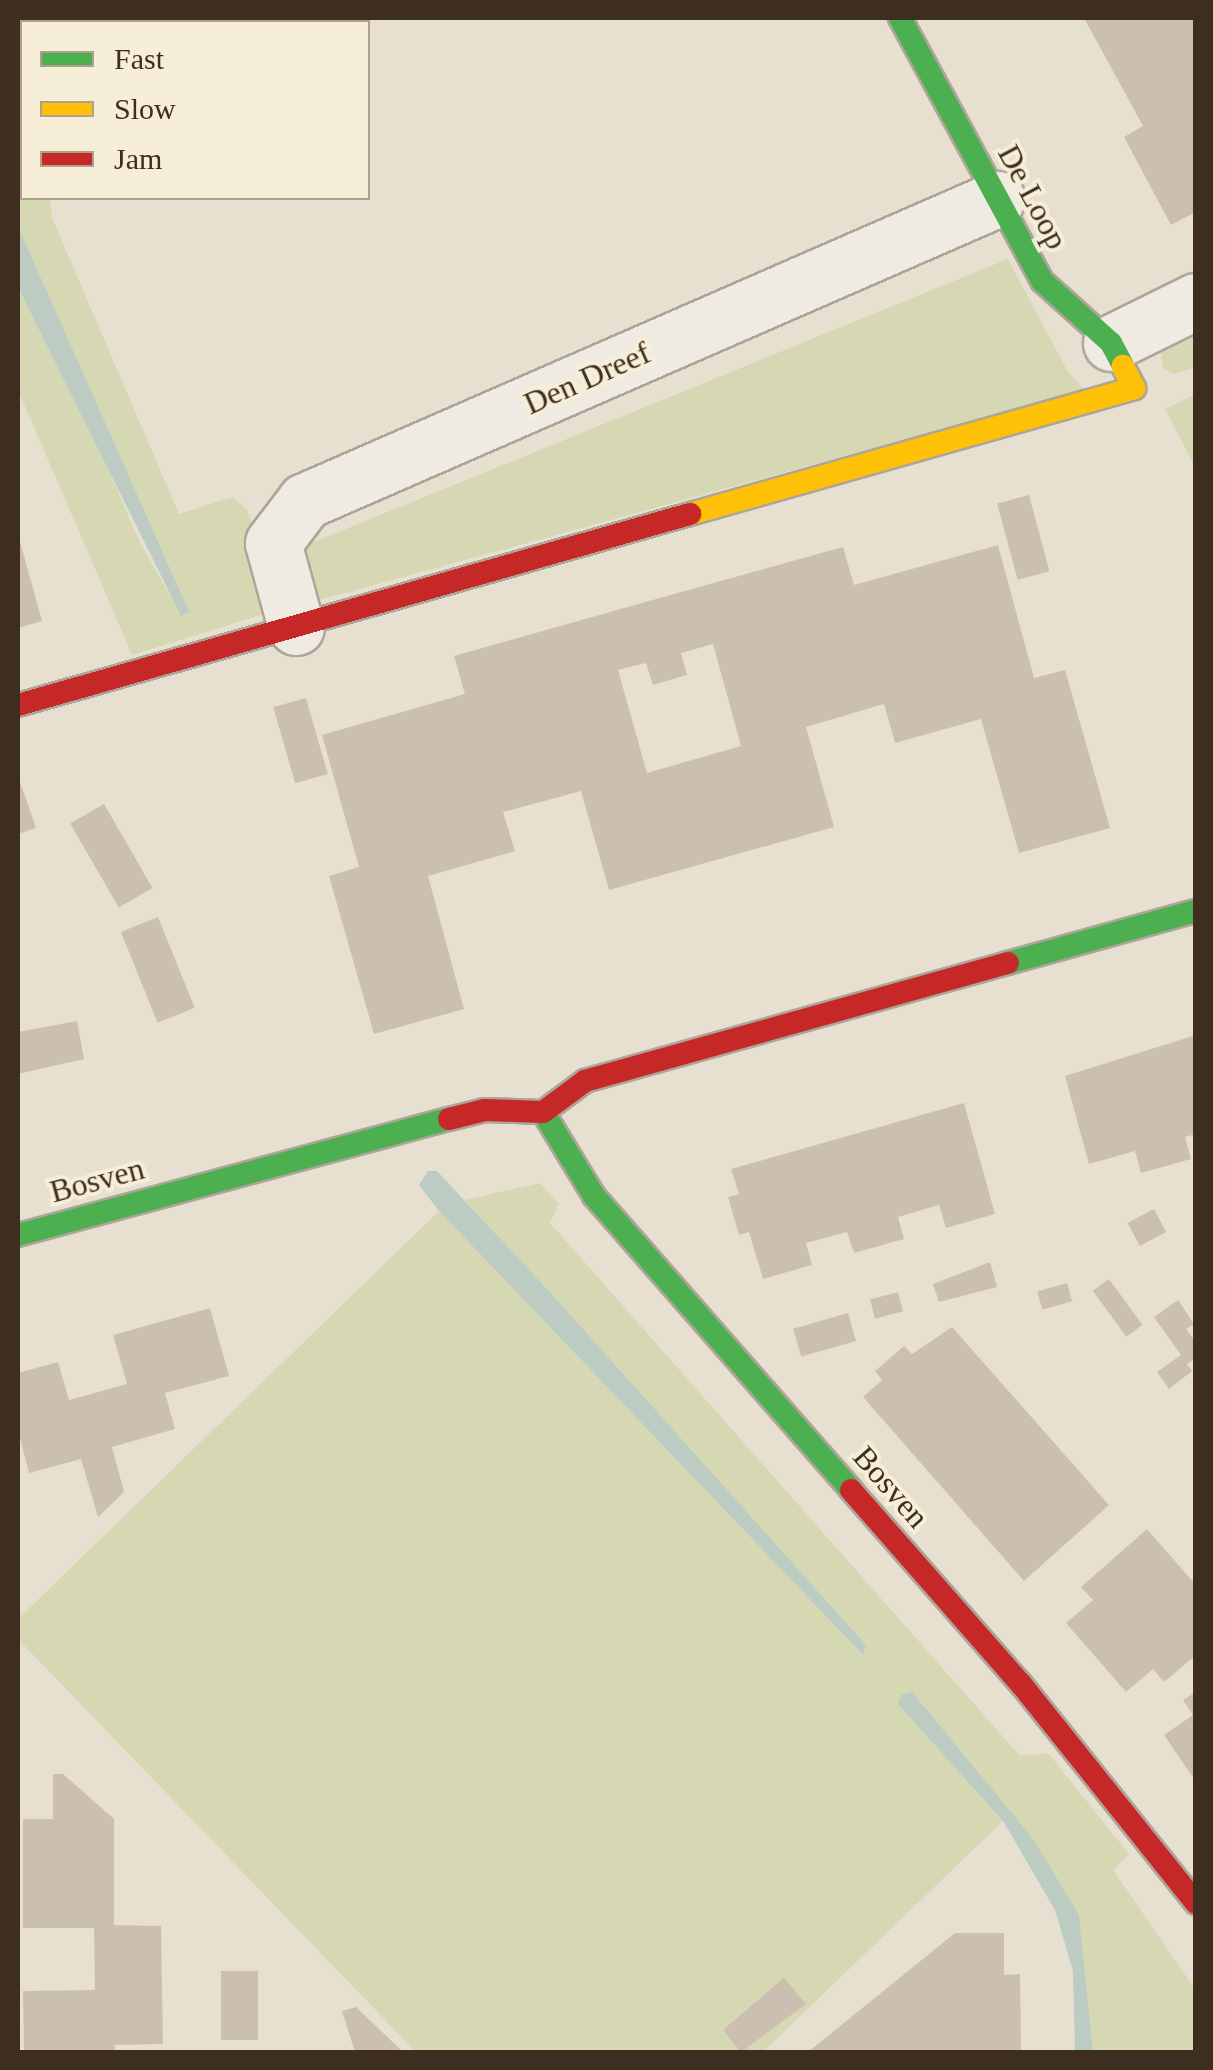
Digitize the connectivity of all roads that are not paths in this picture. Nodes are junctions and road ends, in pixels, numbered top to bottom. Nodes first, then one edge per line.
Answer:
1 (900, 18) edge
2 (998, 199) junction
3 (1196, 302) edge
4 (1122, 366) junction
5 (296, 628) junction
6 (18, 705) edge
7 (1196, 911) edge
8 (543, 1112) junction
9 (18, 1236) edge
10 (1196, 1904) edge

1 - 2 street, De Loop
2 - 4 street, De Loop
2 - 5 street, Den Dreef
3 - 4 street
4 - 5 street
5 - 6 street
7 - 8 street
8 - 9 street, Bosven
8 - 10 street, Bosven

